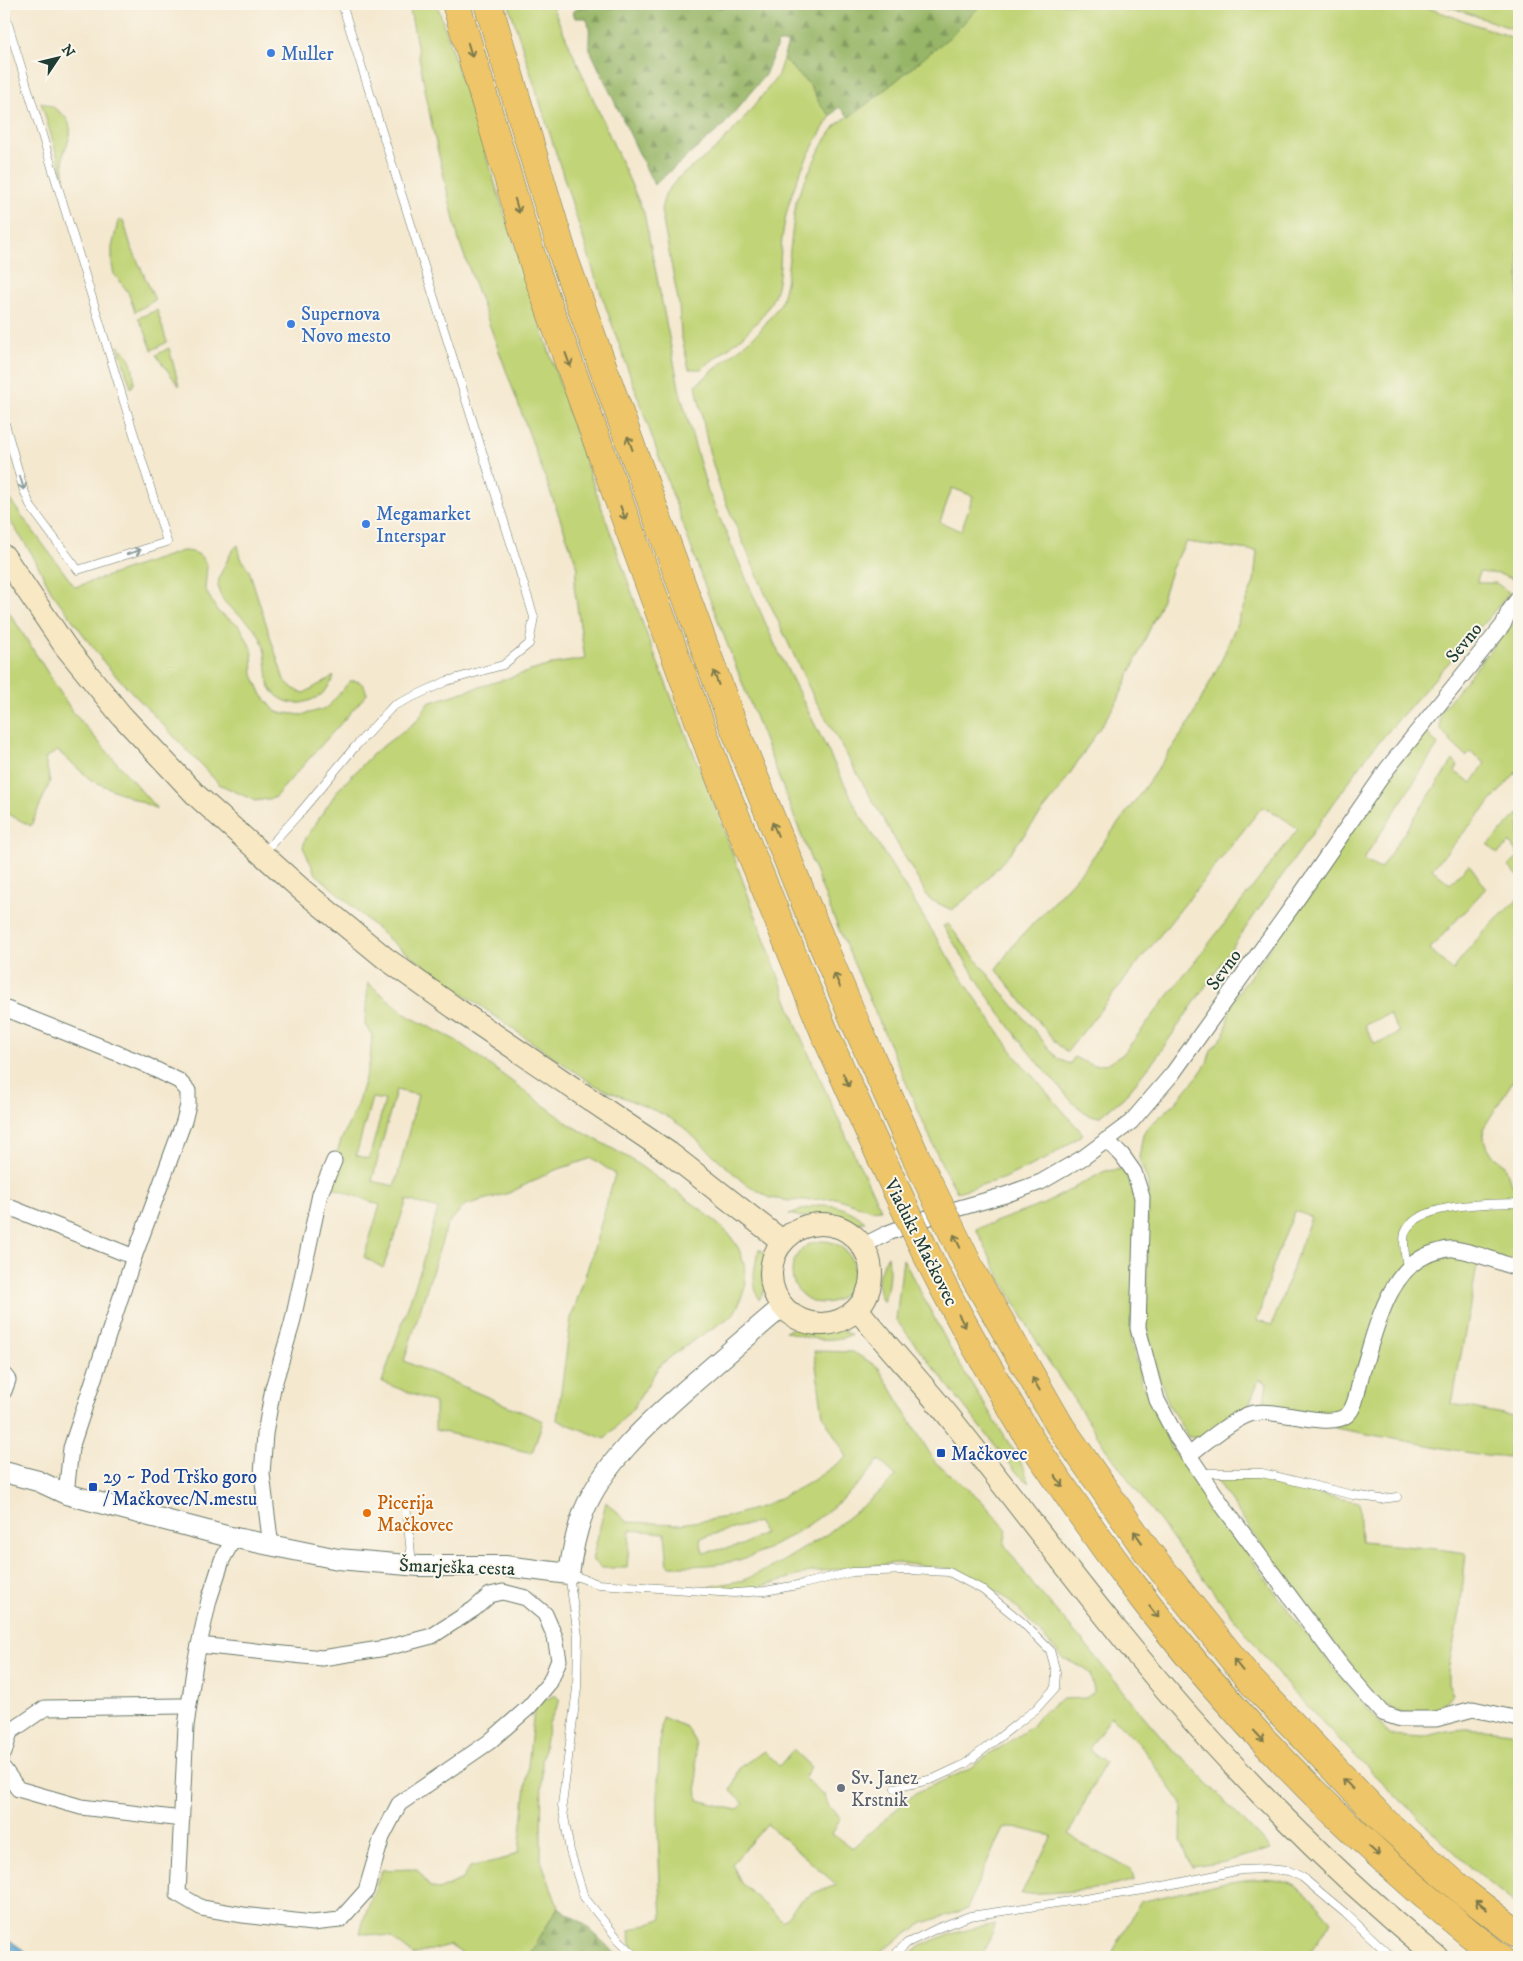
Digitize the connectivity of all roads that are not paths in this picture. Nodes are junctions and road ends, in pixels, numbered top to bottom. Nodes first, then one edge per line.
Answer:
1 (342, 4) edge
2 (456, 4) edge
3 (488, 4) edge
4 (4, 11) edge
5 (4, 420) edge
6 (4, 556) edge
7 (1519, 596) edge
8 (1514, 608) edge
9 (262, 853) junction
10 (4, 1008) edge
11 (1106, 1140) junction
12 (334, 1160) dead end
13 (1519, 1203) edge
14 (4, 1205) edge
15 (782, 1241) junction
16 (862, 1246) junction
17 (134, 1257) junction
18 (1407, 1268) junction
19 (1519, 1269) edge
20 (783, 1306) junction
21 (857, 1308) junction
22 (4, 1375) edge
23 (4, 1391) edge
24 (1188, 1456) junction
25 (4, 1472) edge
26 (1200, 1473) junction
27 (66, 1494) junction
28 (1396, 1497) dead end
29 (406, 1505) dead end
30 (234, 1538) junction
31 (271, 1547) junction
32 (412, 1566) junction
33 (569, 1574) junction
34 (199, 1645) junction
35 (181, 1706) dead end
36 (1519, 1719) edge
37 (4, 1753) edge
38 (4, 1769) edge
39 (895, 1788) dead end
40 (182, 1819) junction
41 (1519, 1935) edge
42 (637, 1957) edge
43 (892, 1957) edge
44 (1392, 1957) edge
45 (1437, 1957) edge
46 (1499, 1957) edge

1 - 9 lane
2 -> 46 highway, Viadukt Mačkovec, bridge
41 -> 3 highway, Viadukt Mačkovec, bridge
5 -> 4 lane
6 - 9 main road
7 - 8 street, Sevno
8 - 11 street, Sevno
9 - 15 main road
10 - 17 street
11 - 16 street, Sevno
11 - 24 street
12 - 31 street
13 - 18 lane
14 - 17 street
15 - 16 main road
15 - 20 main road
16 - 21 main road
17 - 27 street
18 - 19 street
18 - 24 street
20 - 21 main road
20 - 33 street
21 - 45 main road
22 - 23 street
24 - 26 street
25 - 27 street, Šmarješka cesta
26 - 28 lane
26 - 36 street
27 - 30 street, Šmarješka cesta
29 - 32 lane
30 - 31 street, Šmarješka cesta
30 - 34 street
31 - 32 street, Šmarješka cesta
32 - 33 street, Šmarješka cesta
33 - 39 lane
33 - 42 lane
34 - 40 street
34 - 40 street
35 - 37 street
38 - 40 street
43 - 44 lane

